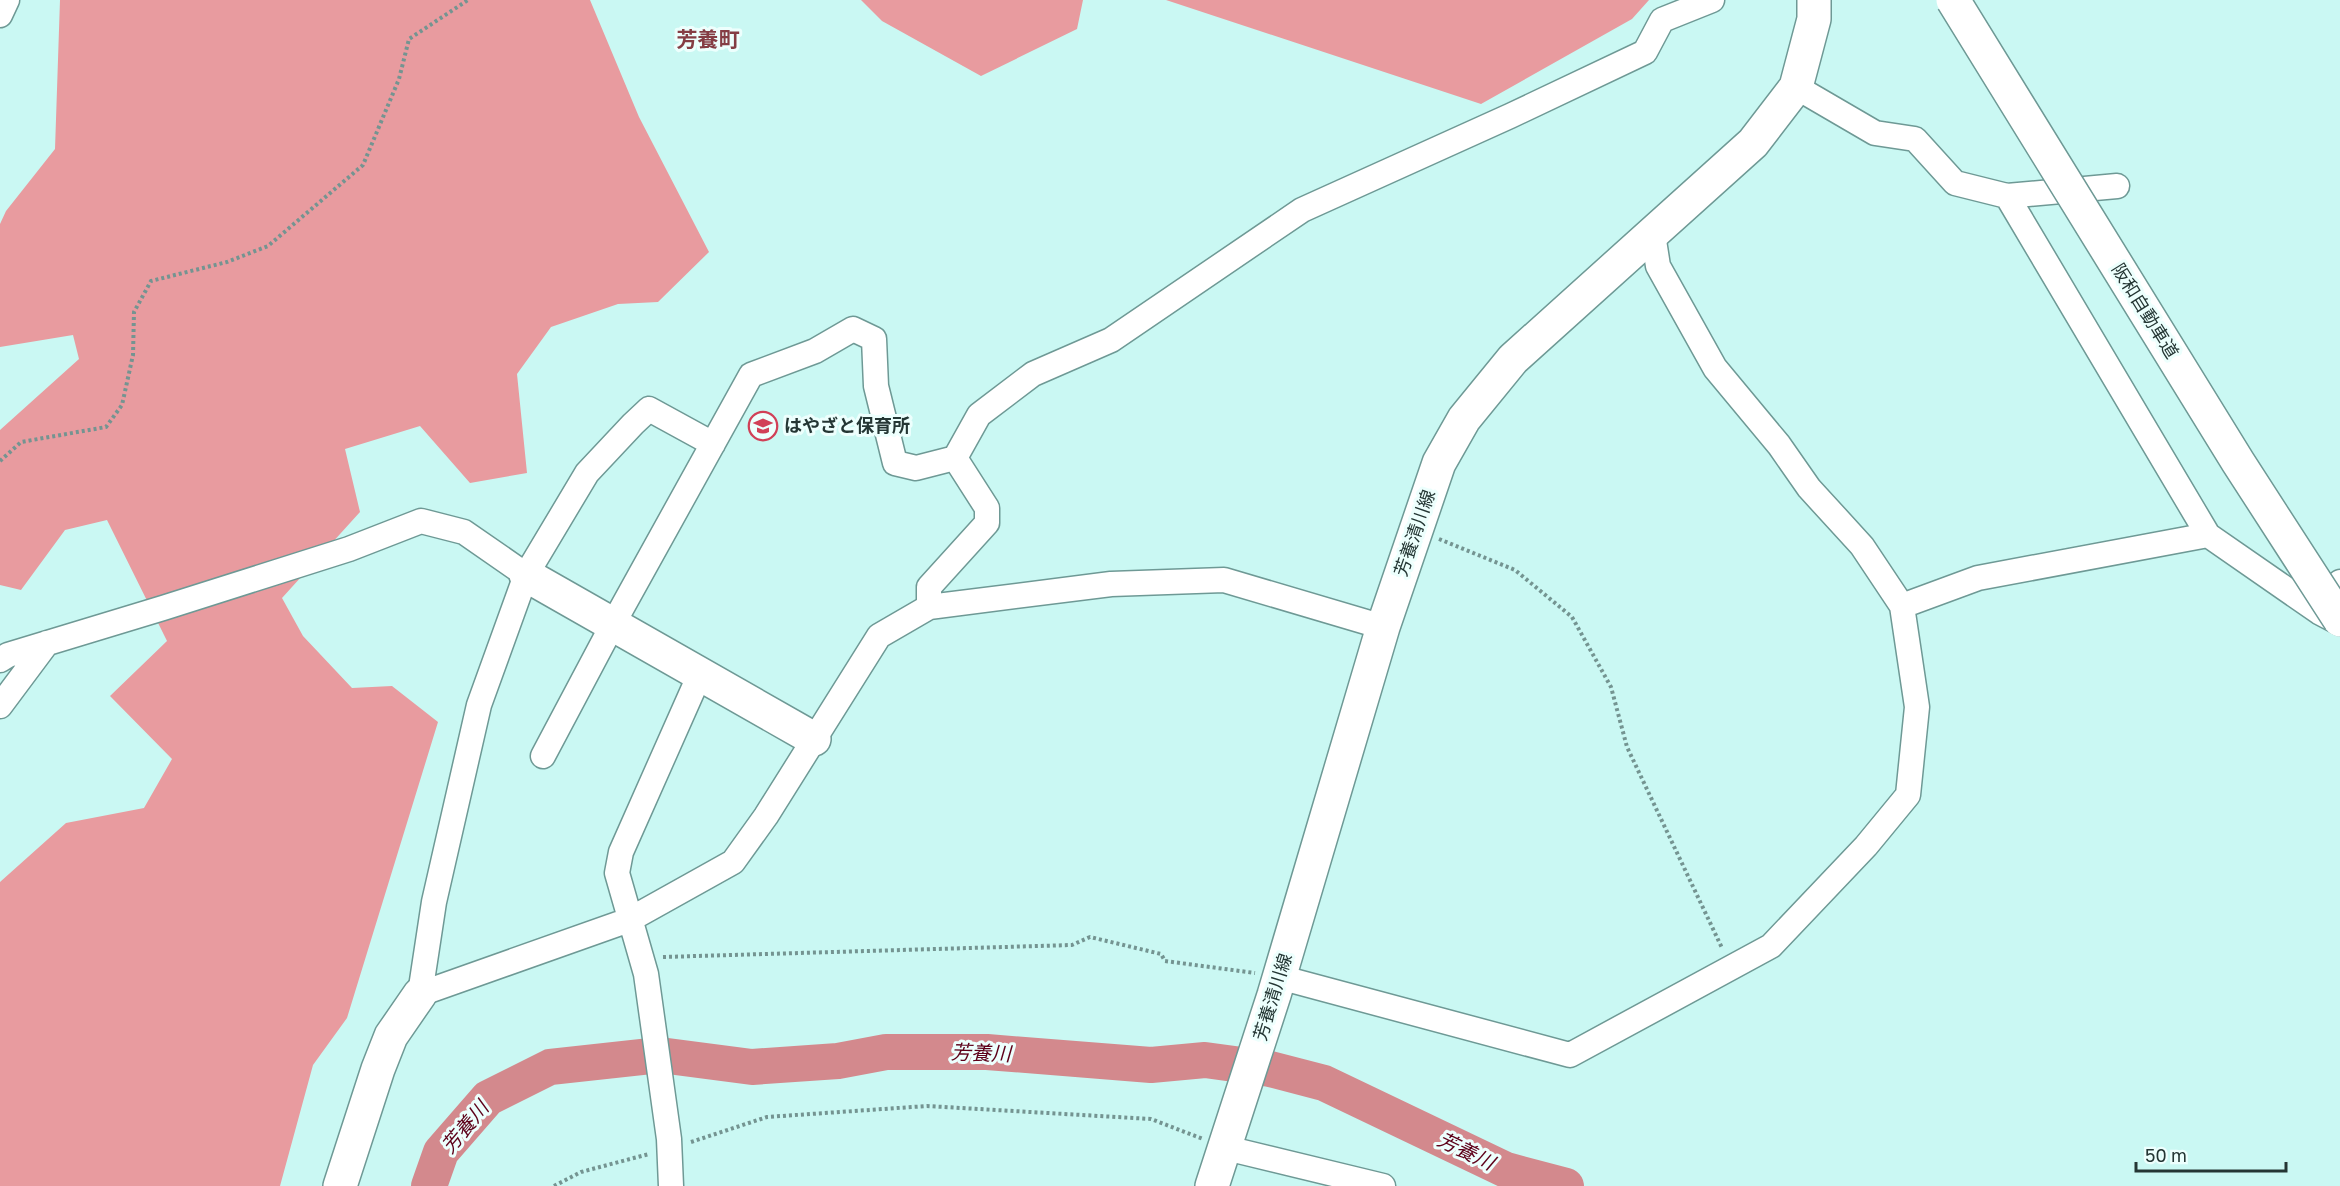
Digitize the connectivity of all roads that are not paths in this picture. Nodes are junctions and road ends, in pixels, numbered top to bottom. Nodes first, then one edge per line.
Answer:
1 (7, 0) edge
2 (1712, 0) edge
3 (1814, 0) edge
4 (1953, 0) edge
5 (0, 15) edge
6 (1796, 87) junction
7 (2117, 186) dead end
8 (2007, 196) junction
9 (1653, 234) junction
10 (712, 444) junction
11 (955, 458) junction
12 (2208, 535) junction
13 (525, 575) junction
14 (2340, 582) edge
15 (1902, 606) junction
16 (929, 608) junction
17 (2333, 618) edge
18 (613, 624) junction
19 (1383, 627) junction
20 (47, 643) junction
21 (0, 660) edge
22 (700, 674) junction
23 (0, 706) edge
24 (814, 739) junction
25 (543, 756) dead end
26 (629, 920) junction
27 (1277, 986) junction
28 (420, 994) junction
29 (1228, 1141) junction
30 (340, 1186) edge
31 (671, 1186) edge
32 (1212, 1186) edge
33 (1383, 1186) edge

1 - 5 street
2 - 11 street
3 - 6 main road, 芳養清川線
4 - 17 main road, 阪和自動車道, bridge
6 - 8 street
6 - 9 main road, 芳養清川線
7 - 8 street
8 - 12 street
9 - 15 street
9 - 19 main road, 芳養清川線
10 - 11 street
10 - 13 street
10 - 18 street
11 - 16 street
12 - 15 street
12 - 17 street
13 - 18 main road
13 - 20 street
13 - 28 street
14 - 17 street
15 - 27 street
16 - 19 street
16 - 24 street
18 - 22 main road
18 - 25 street
19 - 27 main road, 芳養清川線
20 - 21 street
20 - 23 street
22 - 24 main road
22 - 26 street
24 - 26 street
26 - 28 street
26 - 31 street
27 - 29 main road, 芳養清川線
28 - 30 main road
29 - 32 main road, 芳養清川線
29 - 33 street

